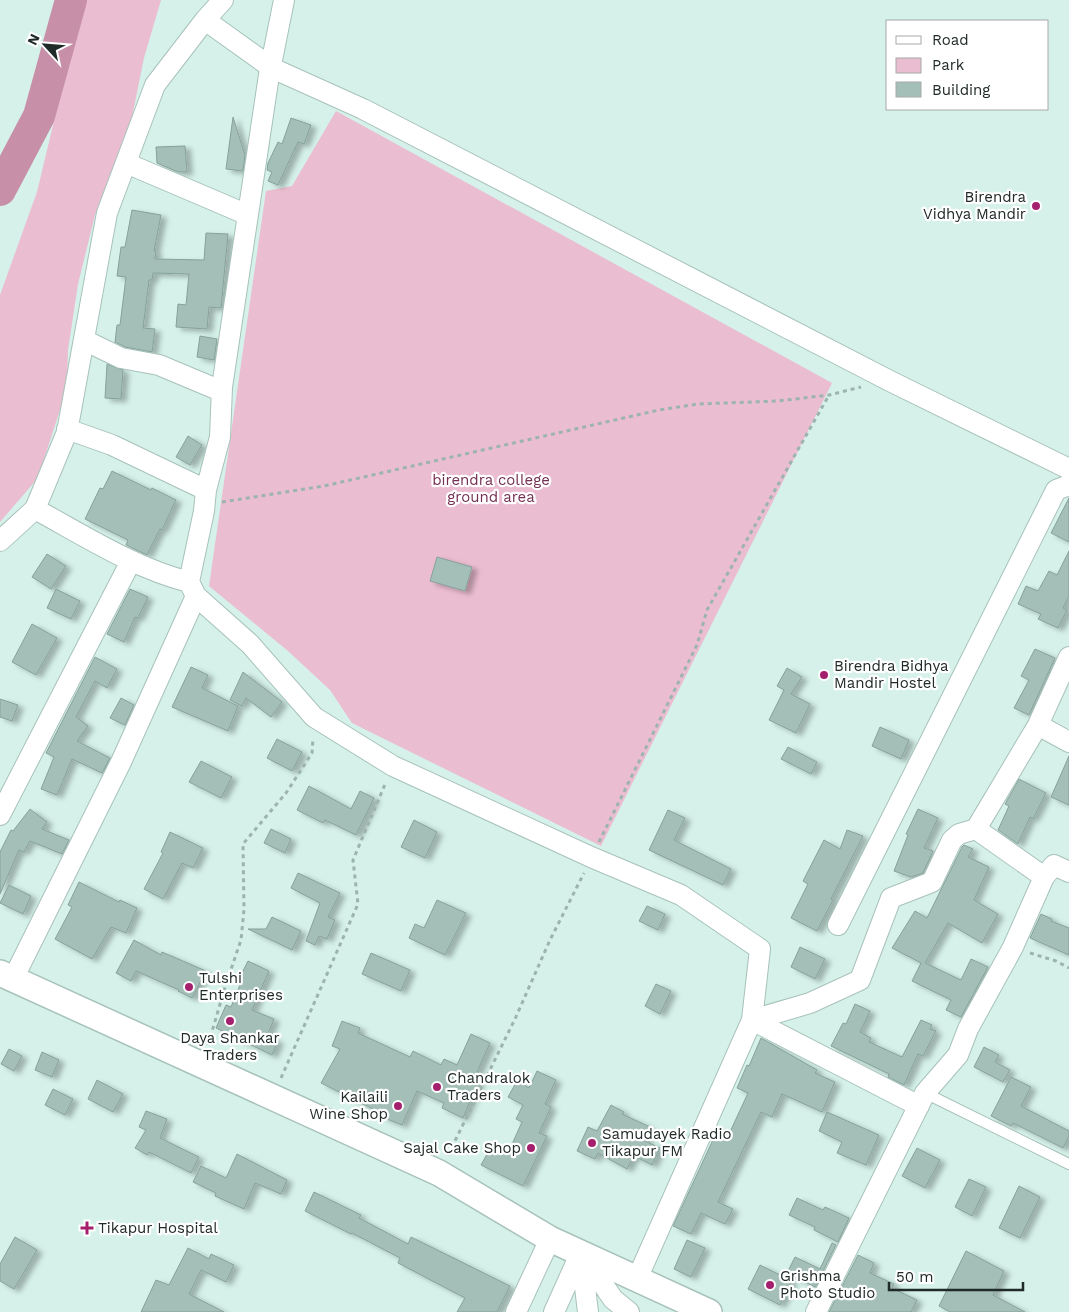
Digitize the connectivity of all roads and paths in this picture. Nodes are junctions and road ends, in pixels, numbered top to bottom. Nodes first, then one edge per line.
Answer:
1 (222, 0) edge
2 (284, 0) edge
3 (205, 20) junction
4 (272, 68) junction
5 (126, 163) junction
6 (248, 215) junction
7 (84, 340) junction
8 (890, 380) junction
9 (221, 391) junction
10 (829, 394) junction
11 (68, 429) junction
12 (1069, 469) edge
13 (1069, 485) edge
14 (206, 490) junction
15 (36, 509) junction
16 (204, 511) junction
17 (0, 541) edge
18 (130, 561) junction
19 (192, 589) junction
20 (1069, 657) edge
21 (314, 717) junction
22 (1038, 725) junction
23 (1069, 742) edge
24 (393, 766) junction
25 (0, 815) edge
26 (976, 829) junction
27 (591, 857) junction
28 (1069, 872) edge
29 (1044, 877) junction
30 (838, 925) dead end
31 (1013, 948) junction
32 (1069, 968) edge
33 (6, 976) edge
34 (752, 1020) junction
35 (202, 1066) junction
36 (273, 1098) junction
37 (922, 1099) junction
38 (1069, 1164) edge
39 (439, 1174) junction
40 (550, 1239) junction
41 (581, 1252) junction
42 (637, 1279) junction
43 (516, 1312) edge
44 (554, 1312) edge
45 (588, 1312) edge
46 (628, 1312) edge
47 (709, 1312) edge
48 (816, 1312) edge

1 - 3 street
2 - 4 street
3 - 4 street
3 - 5 street
4 - 6 street
4 - 8 street
5 - 6 street
5 - 7 street
6 - 9 street
7 - 9 street
7 - 11 street
8 - 10 path
8 - 12 street
9 - 14 street
10 - 16 path
10 - 27 path
11 - 14 street
11 - 15 street
13 - 30 street
14 - 16 street
15 - 17 street
15 - 18 street
16 - 19 street
18 - 19 street
18 - 25 street
19 - 21 street
19 - 33 street
20 - 22 street
21 - 24 street
21 - 35 path
22 - 23 street
22 - 26 street
24 - 27 street
24 - 36 path
26 - 29 street
26 - 34 street
27 - 34 street
27 - 39 path
28 - 29 street
29 - 31 street
31 - 32 path
31 - 37 street
33 - 35 street
34 - 37 street
34 - 42 street
35 - 36 street
36 - 39 street
37 - 38 lane
37 - 48 street
39 - 40 street
40 - 41 street
40 - 43 street
41 - 42 street
41 - 44 street
41 - 45 street
41 - 46 street
42 - 47 street

